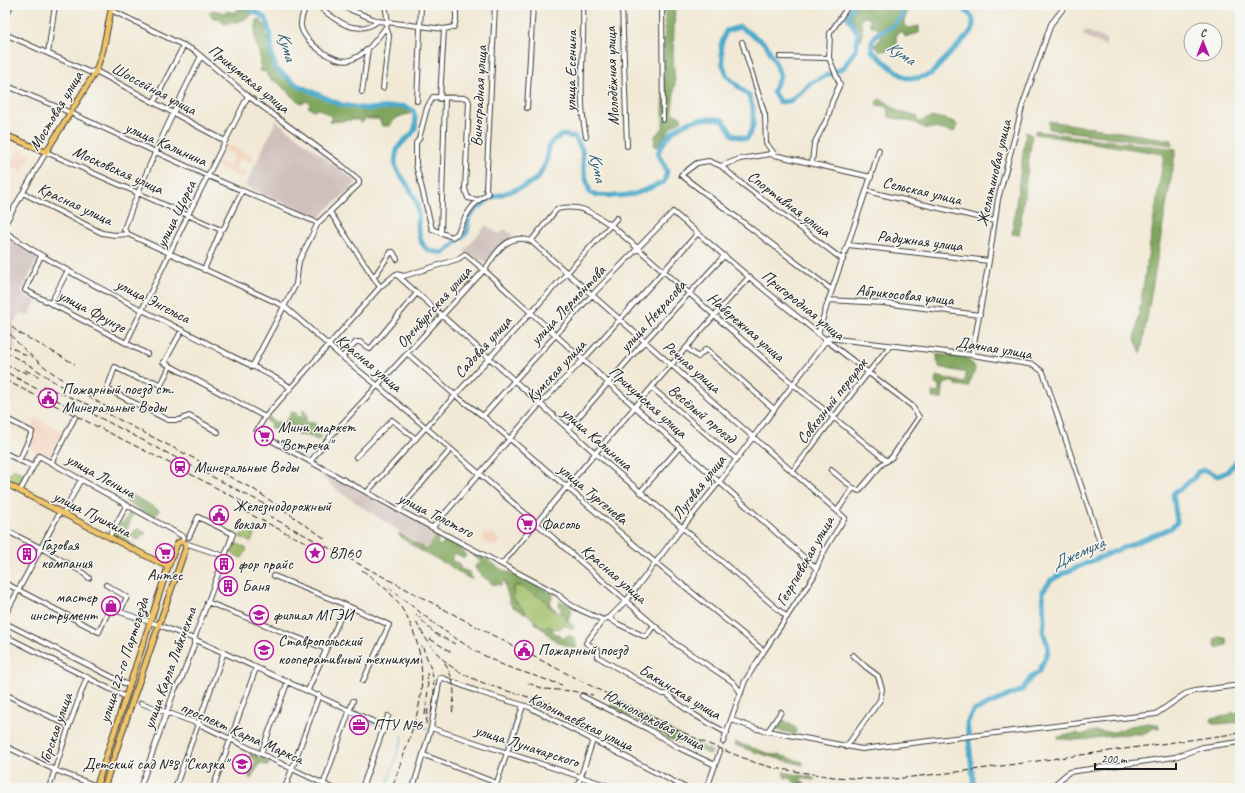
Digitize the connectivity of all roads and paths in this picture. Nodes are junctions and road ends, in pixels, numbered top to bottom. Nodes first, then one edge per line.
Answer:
1 (11, 5) edge
2 (55, 5) edge
3 (306, 5) edge
4 (317, 5) edge
5 (339, 5) edge
6 (386, 5) edge
7 (420, 5) edge
8 (456, 5) edge
9 (496, 5) edge
10 (533, 5) edge
11 (583, 5) edge
12 (622, 5) edge
13 (662, 5) edge
14 (849, 5) edge
15 (1066, 5) edge
16 (111, 7) edge
17 (5, 18) edge
18 (378, 21) junction
19 (388, 22) junction
20 (420, 26) junction
21 (386, 27) junction
22 (444, 29) junction
23 (5, 34) edge
24 (742, 42) dead end
25 (184, 45) junction
26 (368, 48) junction
27 (48, 53) junction
28 (201, 56) junction
29 (780, 57) dead end
30 (829, 58) junction
31 (96, 71) junction
32 (5, 85) edge
33 (383, 88) dead end
34 (362, 92) dead end
35 (248, 96) junction
36 (442, 98) junction
37 (417, 101) dead end
38 (154, 102) junction
39 (527, 108) dead end
40 (173, 112) junction
41 (69, 113) junction
42 (663, 120) dead end
43 (7, 136) edge
44 (586, 136) dead end
45 (225, 141) junction
46 (5, 145) edge
47 (627, 146) dead end
48 (879, 150) dead end
49 (46, 152) junction
50 (154, 152) junction
51 (776, 155) junction
52 (812, 163) junction
53 (721, 166) junction
54 (208, 176) junction
55 (871, 177) junction
56 (867, 190) junction
57 (242, 191) junction
58 (23, 193) junction
59 (137, 193) junction
60 (478, 200) junction
61 (330, 212) junction
62 (673, 212) joint
63 (188, 215) junction
64 (617, 218) dead end
65 (994, 221) junction
66 (318, 223) junction
67 (5, 224) edge
68 (610, 225) junction
69 (221, 230) junction
70 (5, 232) edge
71 (441, 233) junction
72 (698, 233) junction
73 (128, 234) junction
74 (531, 241) junction
75 (848, 245) junction
76 (637, 248) junction
77 (169, 254) junction
78 (41, 256) junction
79 (724, 256) junction
80 (397, 259) dead end
81 (843, 260) junction
82 (989, 261) junction
83 (68, 270) junction
84 (204, 270) junction
85 (484, 270) junction
86 (663, 272) junction
87 (568, 273) junction
88 (396, 274) junction
89 (374, 277) junction
90 (749, 277) junction
91 (380, 287) junction
92 (832, 290) junction
93 (417, 293) junction
94 (689, 294) junction
95 (592, 295) junction
96 (828, 300) junction
97 (51, 303) junction
98 (284, 306) junction
99 (142, 309) junction
100 (531, 313) junction
101 (442, 315) junction
102 (980, 315) junction
103 (715, 316) junction
104 (620, 319) junction
105 (182, 330) junction
106 (818, 334) junction
107 (556, 336) junction
108 (826, 340) junction
109 (644, 342) junction
110 (126, 343) junction
111 (329, 345) junction
112 (890, 346) junction
113 (687, 348) junction
114 (147, 354) dead end
115 (408, 354) junction
116 (972, 355) junction
117 (342, 357) junction
118 (489, 358) junction
119 (583, 360) junction
120 (671, 365) junction
121 (170, 366) junction
122 (252, 367) junction
123 (869, 372) junction
124 (514, 380) junction
125 (609, 383) junction
126 (794, 385) junction
127 (378, 386) junction
128 (291, 388) junction
129 (652, 388) junction
130 (456, 396) junction
131 (540, 404) junction
132 (635, 407) junction
133 (774, 409) junction
134 (75, 416) dead end
135 (483, 416) junction
136 (265, 417) junction
137 (919, 417) joint
138 (5, 418) edge
139 (834, 419) junction
140 (426, 428) junction
141 (568, 429) junction
142 (218, 432) dead end
143 (753, 437) junction
144 (416, 439) junction
145 (509, 439) junction
146 (680, 447) junction
147 (451, 449) junction
148 (5, 453) edge
149 (595, 453) junction
150 (356, 457) dead end
151 (736, 459) junction
152 (19, 461) junction
153 (887, 461) junction
154 (310, 462) junction
155 (51, 463) junction
156 (33, 467) junction
157 (831, 470) dead end
158 (792, 472) junction
159 (479, 474) junction
160 (81, 479) junction
161 (720, 481) junction
162 (6, 486) edge
163 (565, 487) junction
164 (853, 488) junction
165 (20, 491) junction
166 (367, 492) junction
167 (640, 492) junction
168 (125, 508) dead end
169 (399, 510) junction
170 (837, 511) junction
171 (61, 513) junction
172 (536, 523) junction
173 (433, 527) junction
174 (682, 528) junction
175 (5, 530) edge
176 (109, 537) junction
177 (189, 537) dead end
178 (183, 542) junction
179 (40, 548) junction
180 (1102, 548) dead end
181 (224, 556) junction
182 (656, 563) junction
183 (502, 564) junction
184 (168, 567) junction
185 (816, 568) junction
186 (274, 576) dead end
187 (89, 578) dead end
188 (5, 583) edge
189 (106, 585) dead end
190 (18, 591) junction
191 (626, 601) junction
192 (207, 602) junction
193 (346, 605) junction
194 (120, 612) junction
195 (5, 615) edge
196 (788, 617) junction
197 (609, 618) junction
198 (603, 620) junction
199 (151, 622) junction
200 (5, 623) edge
201 (159, 625) junction
202 (654, 625) junction
203 (5, 636) edge
204 (194, 639) junction
205 (326, 649) junction
206 (764, 651) junction
207 (224, 652) junction
208 (853, 655) dead end
209 (256, 668) junction
210 (87, 677) junction
211 (288, 681) junction
212 (363, 681) dead end
213 (745, 681) junction
214 (734, 683) junction
215 (1240, 685) edge
216 (130, 686) junction
217 (308, 690) junction
218 (741, 693) junction
219 (5, 694) edge
220 (319, 695) junction
221 (582, 696) dead end
222 (126, 697) junction
223 (354, 701) dead end
224 (141, 703) dead end
225 (523, 706) junction
226 (350, 710) junction
227 (167, 712) junction
228 (781, 712) dead end
229 (388, 716) dead end
230 (732, 720) junction
231 (199, 724) junction
232 (69, 726) junction
233 (383, 726) junction
234 (431, 728) junction
235 (768, 731) junction
236 (727, 733) junction
237 (230, 739) junction
238 (593, 740) junction
239 (723, 742) dead end
240 (1240, 742) edge
241 (5, 746) edge
242 (846, 746) junction
243 (720, 751) dead end
244 (506, 752) junction
245 (261, 753) junction
246 (424, 755) junction
247 (715, 765) junction
248 (292, 768) junction
249 (55, 770) junction
250 (580, 776) junction
251 (323, 786) edge
252 (414, 787) edge
253 (49, 788) edge
254 (100, 788) edge
255 (140, 788) edge
256 (176, 788) edge
257 (213, 788) edge
258 (285, 788) edge
259 (332, 788) edge
260 (362, 788) edge
261 (419, 788) edge
262 (495, 788) edge
263 (577, 788) edge
264 (615, 788) edge
265 (686, 788) edge
266 (706, 788) edge
267 (1038, 788) edge

1 - 17 street
2 - 27 street
3 - 26 street
4 - 18 street
5 - 18 street
6 - 19 street
7 - 20 street
8 - 22 street
9 - 60 street, Виноградная улица
10 - 39 street
11 - 44 street, улица Есенина
12 - 47 street, Молодёжная улица
13 - 42 street
14 - 30 street
15 - 65 street, Желатиновая улица
16 - 25 street, Прикумская улица
16 - 31 main road, Мостовая улица
18 - 19 street
19 - 20 street
19 - 21 street
20 - 22 street
20 - 37 street
21 - 26 street
21 - 33 street
22 - 36 street
23 - 27 street, Шоссейная улица
24 - 51 street
25 - 28 street, Прикумская улица
25 - 38 street
26 - 34 street
27 - 31 street, Шоссейная улица
28 - 35 street, Прикумская улица
28 - 40 street
29 - 30 street
30 - 52 street
31 - 38 street, Шоссейная улица
31 - 41 main road, Мостовая улица
32 - 41 street, улица Калинина
35 - 45 street, улица Щорса
35 - 61 street, Прикумская улица
36 - 60 street
36 - 71 street
36 - 71 street
38 - 40 street, Шоссейная улица
40 - 45 street, Шоссейная улица
40 - 50 street
41 - 49 main road, Мостовая улица
41 - 50 street, улица Калинина
43 - 46 street
43 - 49 main road, Московская улица
45 - 54 street, улица Щорса
48 - 55 street
49 - 58 street, Мостовая улица
49 - 59 street, Московская улица
50 - 54 street, улица Калинина
50 - 59 street
51 - 52 street
51 - 53 street
52 - 55 street
53 - 81 street, Спортивная улица
53 - 92 street
54 - 57 street, улица Калинина
54 - 63 street, улица Щорса
55 - 56 street
56 - 65 street, Сельская улица
56 - 75 street
57 - 66 street, улица Калинина
57 - 69 street
58 - 67 street, Мостовая улица
58 - 73 street, Красная улица
59 - 63 street, Московская улица
59 - 73 street
60 - 71 street
61 - 66 street
61 - 89 street
62 - 72 street, Пригородная улица
62 - 76 street, улица Лермонтова
63 - 69 street, Московская улица
63 - 77 street, улица Щорса
64 - 68 street, Садовая улица
65 - 82 street, Желатиновая улица
66 - 98 street
68 - 74 street, Набережная улица
68 - 76 street, Набережная улица
68 - 87 street, Садовая улица
69 - 84 street
70 - 78 street, улица Энгельса
72 - 79 street, Пригородная улица
72 - 86 street, Кумская улица
73 - 77 street, Красная улица
74 - 85 street, Оренбургская улица
74 - 87 street, Речная улица
75 - 81 street
75 - 82 street, Радужная улица
76 - 86 street, Набережная улица
76 - 95 street, улица Лермонтова
77 - 84 street, Красная улица
77 - 99 street, улица Щорса
78 - 83 street, улица Энгельса
78 - 97 street, улица Фрунзе
79 - 90 street, Пригородная улица
79 - 94 street, улица Некрасова
80 - 89 street
81 - 92 street
82 - 102 street, Желатиновая улица
83 - 97 street
83 - 99 street, улица Энгельса
84 - 98 street, Красная улица
85 - 88 street, Прикумская улица
85 - 100 street, Прикумская улица
85 - 101 street, Оренбургская улица
86 - 94 street, Набережная улица
86 - 104 street, Кумская улица
87 - 95 street, Речная улица
87 - 100 street, Садовая улица
88 - 91 street
88 - 93 street, улица Калинина
89 - 91 street
90 - 103 street
90 - 106 street, Пригородная улица
91 - 111 street
92 - 96 street
93 - 101 street, улица Калинина
93 - 117 street
94 - 103 street, Набережная улица
94 - 109 street, улица Некрасова
95 - 104 street, Речная улица
95 - 107 street, улица Лермонтова
96 - 102 street, Абрикосовая улица
96 - 106 street
97 - 110 street, улица Фрунзе
98 - 111 street, Красная улица
98 - 122 street
99 - 105 street, улица Энгельса
99 - 110 street, улица Щорса
100 - 107 street, Прикумская улица
100 - 118 street, Садовая улица
101 - 115 street, Оренбургская улица
101 - 118 street, улица Калинина
102 - 116 street, Желатиновая улица
103 - 113 street
103 - 126 street, Набережная улица
104 - 109 street, Речная улица
104 - 119 street, Кумская улица
105 - 121 street
105 - 122 street, улица Энгельса
106 - 108 street, Пригородная улица
107 - 119 street, Прикумская улица
107 - 124 street, улица Лермонтова
108 - 112 street, Дачная улица
108 - 123 street, Пригородная улица
108 - 126 street, Луговая улица
109 - 120 street, Речная улица
109 - 125 street, улица Некрасова
110 - 114 street, улица Фрунзе
111 - 117 street, Красная улица
111 - 128 street
112 - 116 street, Дачная улица
112 - 123 street, Совхозный переулок
113 - 120 street
113 - 133 street
115 - 127 street, Оренбургская улица
115 - 130 street, улица Тургенева
116 - 180 street, Дачная улица
117 - 127 street, Красная улица
118 - 124 street, улица Калинина
118 - 130 street, Садовая улица
119 - 125 street, Прикумская улица
119 - 131 street, Кумская улица
120 - 129 street
120 - 143 street, Речная улица
121 - 136 street
121 - 142 street
122 - 128 street, улица Энгельса
123 - 137 street, Пригородная улица
123 - 139 street, Совхозный переулок
124 - 131 street, улица Калинина
124 - 135 street, улица Лермонтова
125 - 132 street, Прикумская улица
125 - 141 street, улица Некрасова
126 - 133 street, Луговая улица
126 - 139 street, Набережная улица
127 - 140 street, Красная улица
127 - 154 street, Оренбургская улица
128 - 136 street
129 - 132 street
129 - 151 street, Весёлый проезд
130 - 135 street, улица Тургенева
130 - 140 street, Садовая улица
131 - 141 street, улица Калинина
131 - 145 street, Кумская улица
132 - 146 street, Прикумская улица
132 - 149 street
133 - 143 street, Луговая улица
134 - 155 street
135 - 145 street, улица Тургенева
136 - 154 street, улица Толстого
137 - 153 street, Георгиевская улица
138 - 152 street
139 - 153 street, Набережная улица
139 - 158 street, Совхозный переулок
140 - 144 street, Садовая улица
140 - 147 street, Красная улица
141 - 149 street, улица Калинина
143 - 151 street, Луговая улица
143 - 158 street, Речная улица
144 - 150 street
144 - 166 street, Садовая улица
145 - 159 street, Кумская улица
145 - 163 street, улица Тургенева
146 - 161 street, Прикумская улица
146 - 167 street
147 - 159 street, Красная улица
147 - 169 street
148 - 152 street
149 - 163 street
149 - 167 street, улица Калинина
151 - 161 street, Луговая улица
152 - 156 street
153 - 164 street, Георгиевская улица
154 - 166 street, улица Толстого
155 - 156 street, улица Ленина
155 - 160 street, улица Ленина
156 - 165 street
157 - 164 street
158 - 170 street, Речная улица
159 - 172 street, Красная улица
159 - 173 street, Кумская улица
160 - 171 street
160 - 178 street, улица Ленина
161 - 174 street, Луговая улица
161 - 185 street, Прикумская улица
162 - 165 main road, улица Пушкина
163 - 172 street
163 - 182 street, улица Тургенева
164 - 170 street, Георгиевская улица
165 - 171 main road, улица Пушкина
166 - 169 street, улица Толстого
167 - 174 street, улица Калинина
168 - 176 street
169 - 173 street, улица Толстого
170 - 185 street, Георгиевская улица
171 - 176 main road, улица Пушкина
171 - 179 street
172 - 183 street
172 - 191 street, Красная улица
173 - 183 street, улица Толстого
174 - 182 street, Луговая улица
174 - 196 street, улица Калинина
175 - 179 street
176 - 184 main road, улица Пушкина
177 - 181 street, улица Карла Либкнехта
178 - 181 street, улица Ленина
178 - 184 main road, улица 22-го Партсъезда
178 - 201 main road, улица 22-го Партсъезда
179 - 187 street
179 - 190 street
181 - 192 street, улица Карла Либкнехта
182 - 191 street, Луговая улица
182 - 206 street, улица Тургенева
183 - 198 street, улица Толстого
184 - 199 main road, улица 22-го Партсъезда
185 - 196 street, Георгиевская улица
186 - 193 street
188 - 190 street
189 - 194 street
190 - 194 street
190 - 195 street
191 - 197 street, Луговая улица
191 - 202 street, Красная улица
192 - 204 street, улица Карла Либкнехта
192 - 205 street
193 - 205 street
193 - 212 street
194 - 199 street
196 - 206 street, Георгиевская улица
197 - 198 street, Луговая улица
197 - 202 street, Красная улица
198 - 236 street, Бакинская улица
199 - 201 street
199 - 216 main road, улица 22-го Партсъезда
200 - 216 street
201 - 204 street
201 - 254 main road, улица 22-го Партсъезда
202 - 214 street, Красная улица
203 - 210 street
204 - 207 street
204 - 227 street, улица Карла Либкнехта
205 - 217 street
206 - 213 street, Георгиевская улица
207 - 209 street
207 - 231 street
208 - 242 street
209 - 211 street
209 - 237 street
210 - 222 street
210 - 232 street, Горская улица
211 - 217 street
211 - 245 street
213 - 214 street
213 - 218 street, Георгиевская улица
214 - 218 street, Красная улица
215 - 242 street
216 - 222 main road, улица 22-го Партсъезда
217 - 220 street
218 - 230 street, Георгиевская улица
219 - 232 street
220 - 226 street
220 - 248 street
221 - 247 street, Южнопарковая улица
222 - 254 main road, улица 22-го Партсъезда
223 - 226 street
224 - 227 street, проспект Карла Маркса
225 - 234 street, Колонтаевская улица
225 - 238 street, Колонтаевская улица
225 - 244 street
226 - 233 street
226 - 251 street
227 - 231 street, проспект Карла Маркса
227 - 255 street, улица Карла Либкнехта
228 - 235 street
229 - 233 street
230 - 235 street
230 - 236 street, Георгиевская улица
231 - 237 street, проспект Карла Маркса
231 - 256 street
232 - 249 street, Горская улица
233 - 260 street
234 - 244 street, улица Луначарского
234 - 246 street
235 - 242 street
236 - 239 street, Георгиевская улица
237 - 245 street, проспект Карла Маркса
237 - 257 street
238 - 250 street
238 - 265 street, Колонтаевская улица
240 - 267 street
241 - 249 street
243 - 247 street
244 - 250 street, улица Луначарского
244 - 262 street
245 - 248 street, проспект Карла Маркса
246 - 252 street
246 - 262 street
247 - 266 street
248 - 251 street, проспект Карла Маркса
248 - 258 street
249 - 253 street, Горская улица
249 - 254 street
250 - 263 street
250 - 264 street, улица Луначарского
251 - 259 street, проспект Карла Маркса
252 - 261 street

